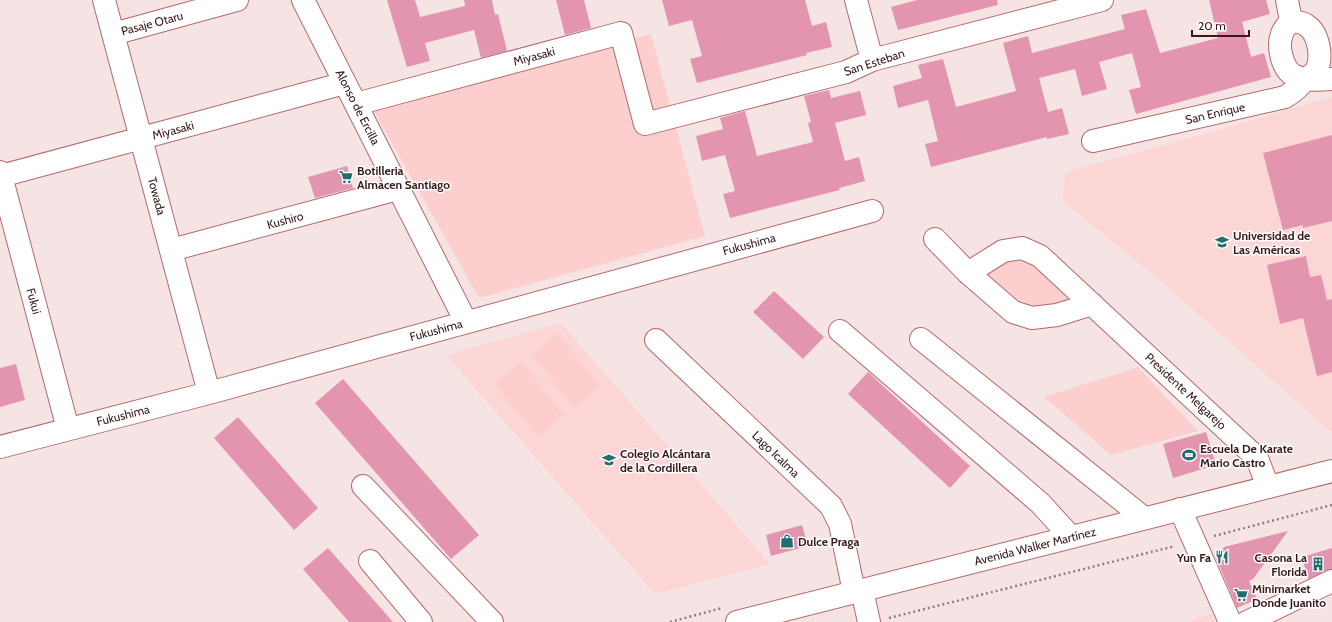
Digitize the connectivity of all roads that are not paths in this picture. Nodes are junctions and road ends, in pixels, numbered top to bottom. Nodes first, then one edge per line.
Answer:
1 (104, 0) edge
2 (237, 0) edge
3 (303, 0) edge
4 (856, 0) edge
5 (1102, 0) edge
6 (1070, 4) edge
7 (1289, 10) edge
8 (113, 34) junction
9 (872, 60) junction
10 (1306, 79) junction
11 (1332, 80) edge
12 (345, 83) junction
13 (356, 104) junction
14 (645, 124) joint
15 (141, 138) junction
16 (1093, 141) dead end
17 (0, 174) edge
18 (398, 189) junction
19 (872, 211) dead end
20 (8, 231) edge
21 (935, 239) dead end
22 (171, 250) junction
23 (968, 273) junction
24 (1092, 304) junction
25 (466, 322) junction
26 (840, 331) dead end
27 (921, 338) dead end
28 (656, 340) dead end
29 (209, 393) junction
30 (68, 429) junction
31 (0, 447) edge
32 (1332, 471) edge
33 (363, 486) dead end
34 (1268, 487) junction
35 (1180, 509) junction
36 (1144, 518) junction
37 (1071, 537) junction
38 (370, 561) dead end
39 (1332, 581) edge
40 (858, 591) junction
41 (878, 620) edge
42 (421, 622) edge
43 (492, 622) edge
44 (737, 622) edge
45 (1230, 622) edge
46 (1247, 622) edge

1 - 8 street, Towada
2 - 8 street, Pasaje Otaru
3 - 12 street, Alonso de Ercilla
4 - 9 street
5 - 6 street, San Esteban
6 - 9 street, San Esteban
7 - 10 street
7 - 10 street, San Enrique
8 - 15 street, Towada
9 - 14 street, San Esteban
10 - 11 street
10 - 16 street, San Enrique
12 - 13 street, Alonso de Ercilla
12 - 15 street, Miyasaki
13 - 14 street, Miyasaki
13 - 18 street, Alonso de Ercilla
15 - 17 street, Miyasaki
15 - 22 street, Towada
17 - 20 street, Fukui
18 - 22 street, Kushiro
18 - 25 street, Alonso de Ercilla
19 - 25 street, Fukushima
20 - 30 street, Fukui
21 - 23 street
22 - 29 street, Towada
23 - 24 street
23 - 24 street, Presidente Melgarejo
24 - 34 street, Presidente Melgarejo
25 - 29 street, Fukushima
26 - 37 street
27 - 36 street
28 - 40 street, Lago Icalma
29 - 30 street, Fukushima
30 - 31 street, Fukushima
32 - 34 street, Avenida Walker Martínez
33 - 43 street
34 - 35 street, Avenida Walker Martínez
35 - 36 street, Avenida Walker Martínez
35 - 45 street
36 - 37 street, Avenida Walker Martínez
37 - 40 street, Avenida Walker Martínez
38 - 42 street
39 - 46 street
40 - 41 street, Lago Icalma
40 - 44 street, Avenida Walker Martínez

